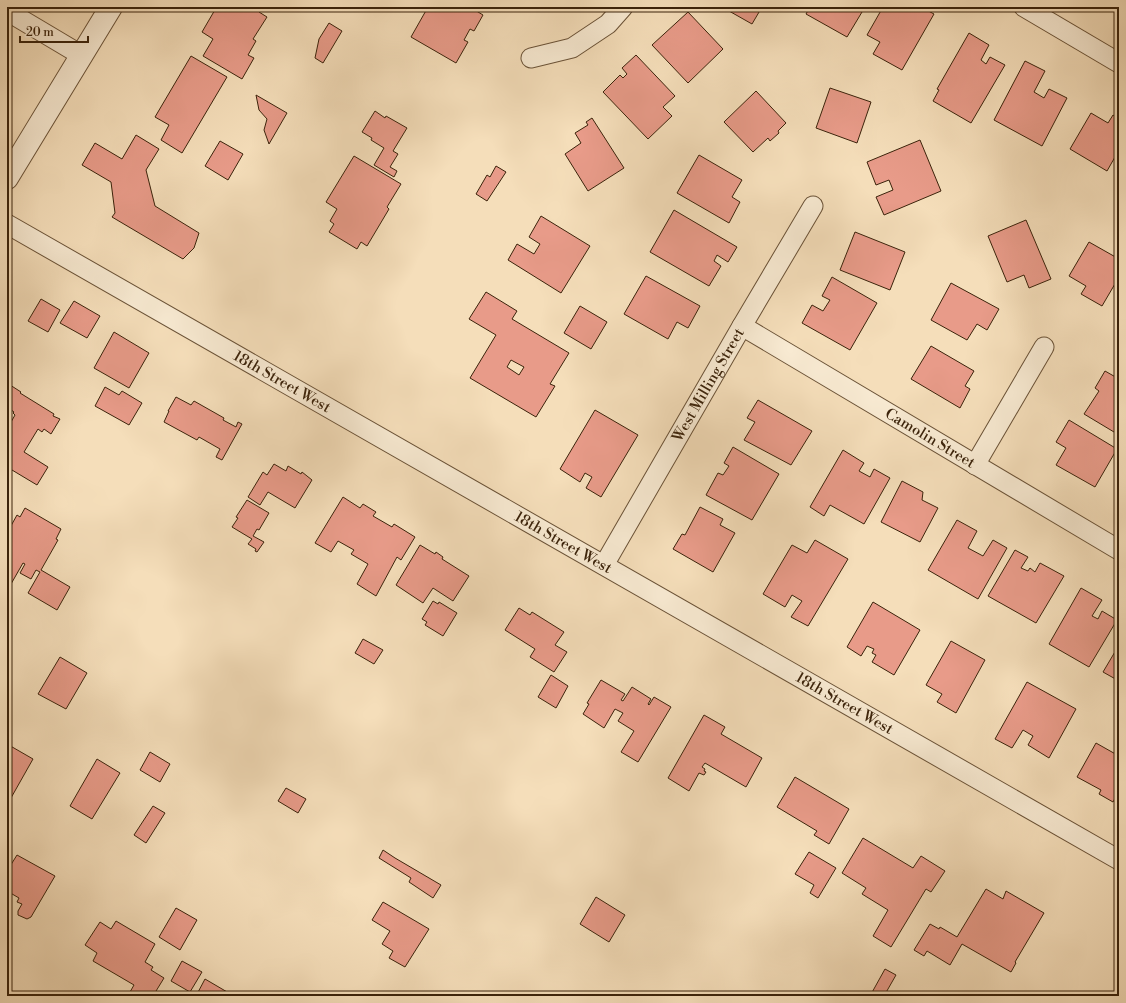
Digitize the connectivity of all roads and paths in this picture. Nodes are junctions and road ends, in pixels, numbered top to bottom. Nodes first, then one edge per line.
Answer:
1 (111, 7) edge
2 (623, 7) edge
3 (1024, 7) edge
4 (7, 12) edge
5 (82, 55) junction
6 (531, 58) dead end
7 (1119, 63) edge
8 (7, 178) edge
9 (813, 206) dead end
10 (7, 224) edge
11 (742, 326) junction
12 (1044, 346) dead end
13 (975, 465) junction
14 (1119, 550) edge
15 (604, 565) junction
16 (1119, 860) edge

1 - 5 street
2 - 6 street
3 - 7 street
4 - 5 street
5 - 8 street
9 - 11 street, West Milling Street
10 - 15 street, 18th Street West
11 - 13 street, Camolin Street
11 - 15 street, West Milling Street
12 - 13 street
13 - 14 street, Camolin Street
15 - 16 street, 18th Street West

